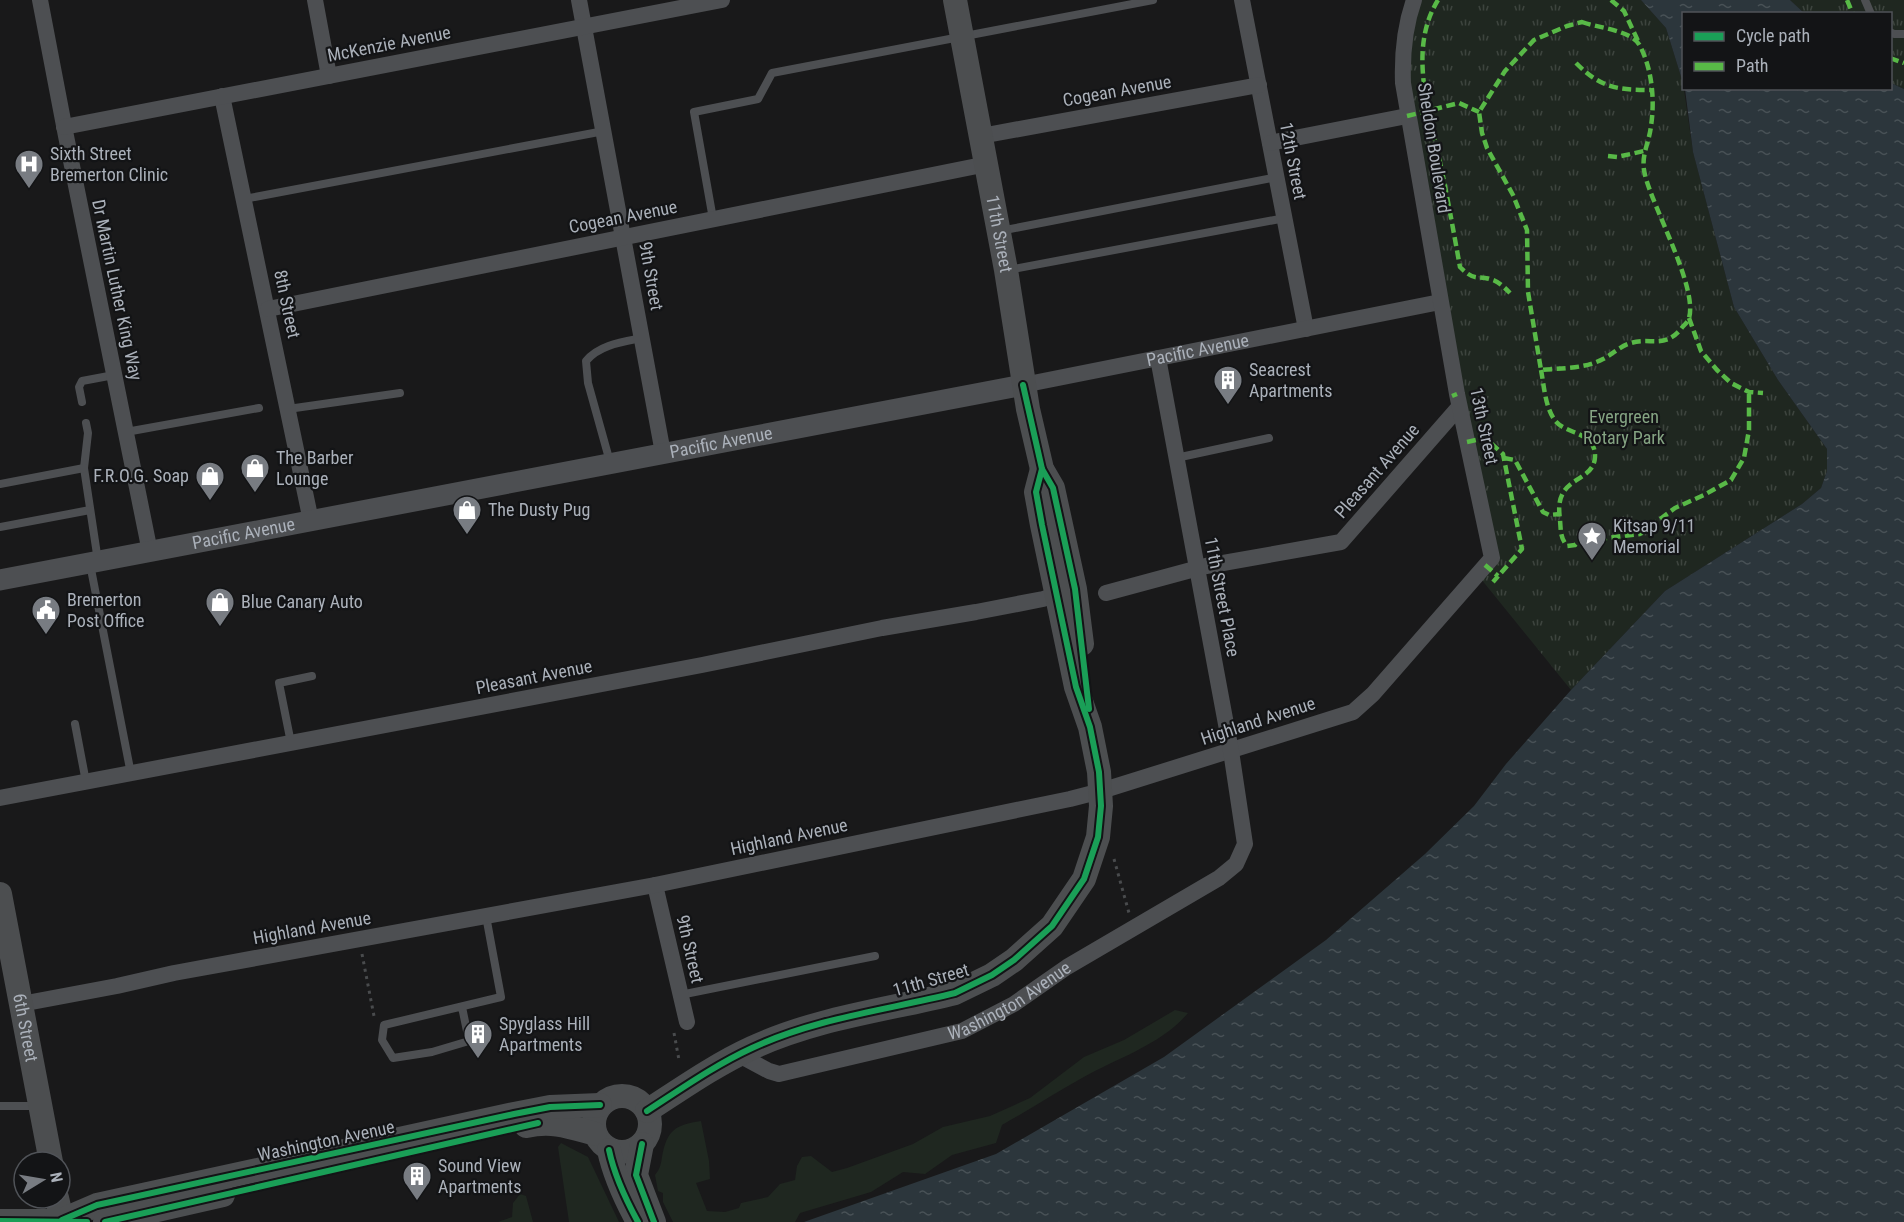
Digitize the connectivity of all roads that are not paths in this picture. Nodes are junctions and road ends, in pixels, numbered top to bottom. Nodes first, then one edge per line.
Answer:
1 (40, 0) edge
2 (315, 0) edge
3 (579, 0) edge
4 (722, 0) edge
5 (955, 0) edge
6 (1153, 0) edge
7 (1242, 0) edge
8 (1414, 0) edge
9 (585, 27) junction
10 (962, 37) junction
11 (329, 76) junction
12 (1259, 85) junction
13 (222, 96) junction
14 (1407, 116) junction
15 (64, 127) junction
16 (604, 131) junction
17 (981, 136) junction
18 (1270, 143) junction
19 (987, 164) junction
20 (1277, 177) junction
21 (244, 198) junction
22 (1285, 218) junction
23 (713, 219) junction
24 (999, 231) junction
25 (624, 237) junction
26 (1006, 270) junction
27 (1440, 302) junction
28 (268, 309) junction
29 (1306, 329) junction
30 (642, 338) junction
31 (1158, 358) junction
32 (114, 375) junction
33 (1023, 385) junction
34 (400, 393) dead end
35 (82, 402) dead end
36 (1460, 406) junction
37 (259, 408) dead end
38 (288, 409) junction
39 (86, 423) dead end
40 (126, 432) junction
41 (1269, 438) dead end
42 (663, 453) junction
43 (1176, 458) junction
44 (610, 464) junction
45 (84, 468) junction
46 (0, 484) edge
47 (90, 510) junction
48 (311, 521) junction
49 (0, 527) edge
50 (150, 552) junction
51 (1492, 558) joint
52 (94, 562) junction
53 (1196, 569) junction
54 (0, 580) edge
55 (1066, 592) junction
56 (1106, 593) dead end
57 (312, 676) dead end
58 (75, 724) dead end
59 (291, 743) junction
60 (1231, 751) junction
61 (131, 774) junction
62 (86, 782) junction
63 (1101, 791) junction
64 (0, 798) edge
65 (1245, 844) joint
66 (655, 885) junction
67 (0, 894) edge
68 (486, 916) junction
69 (5, 944) edge
70 (875, 956) dead end
71 (680, 995) junction
72 (21, 1004) junction
73 (462, 1007) junction
74 (680, 1025) road end
75 (739, 1055) junction
76 (600, 1105) junction
77 (40, 1106) junction
78 (0, 1107) edge
79 (647, 1111) junction
80 (602, 1142) junction
81 (642, 1144) junction
82 (49, 1150) edge
83 (72, 1208) edge
84 (55, 1210) edge
85 (62, 1210) edge
86 (0, 1221) edge
87 (87, 1222) edge
88 (105, 1222) edge
89 (638, 1222) edge
90 (654, 1222) edge

1 - 15 street, Dr Martin Luther King Way
2 - 11 street
3 - 9 street, 9th Street
4 - 9 street, McKenzie Avenue
5 - 10 main road, 11th Street
6 - 10 lane
7 - 12 street, 12th Street
8 - 14 street, Sheldon Boulevard
9 - 11 street, McKenzie Avenue
9 - 16 street, 9th Street
10 - 17 main road, 11th Street
10 - 23 lane
11 - 13 street, McKenzie Avenue
12 - 17 street, Cogean Avenue
12 - 18 street, 12th Street
13 - 15 street, McKenzie Avenue
13 - 21 street, 8th Street
14 - 18 street
14 - 27 street, Sheldon Boulevard
15 - 32 street, Dr Martin Luther King Way
16 - 21 lane
16 - 25 street, 9th Street
17 - 19 main road, 11th Street
18 - 20 street, 12th Street
19 - 23 street, Cogean Avenue
19 - 24 main road, 11th Street
20 - 22 street, 12th Street
20 - 24 lane
21 - 28 street, 8th Street
22 - 26 lane
22 - 29 street, 12th Street
23 - 25 street, Cogean Avenue
24 - 26 main road, 11th Street
25 - 28 street, Cogean Avenue
25 - 30 street, 9th Street
26 - 33 main road, 11th Street
27 - 29 street, Pacific Avenue
27 - 36 street, 13th Street
28 - 38 street, 8th Street
29 - 31 street, Pacific Avenue
30 - 42 street, 9th Street
30 - 44 lane
31 - 33 street, Pacific Avenue
31 - 43 street, 11th Street Place
32 - 35 lane
32 - 40 street, Dr Martin Luther King Way
33 - 42 street, Pacific Avenue
33 - 55 main road, 11th Street
34 - 38 lane
36 - 51 street, 13th Street
36 - 53 street, Pleasant Avenue
37 - 40 lane
38 - 48 street, 8th Street
39 - 45 lane
40 - 50 street, Dr Martin Luther King Way
41 - 43 lane
42 - 44 street, Pacific Avenue
43 - 53 street, 11th Street Place
44 - 48 street, Pacific Avenue
45 - 46 lane
45 - 47 lane
47 - 49 lane
47 - 52 lane
48 - 50 street, Pacific Avenue
50 - 52 street, Pacific Avenue
51 - 60 street, Highland Avenue
52 - 54 street, Pacific Avenue
52 - 61 lane
53 - 56 street, Pleasant Avenue
53 - 60 street, 11th Street Place
55 - 59 street, Pleasant Avenue
55 - 63 main road, 11th Street
57 - 59 lane
58 - 62 lane
59 - 61 street, Pleasant Avenue
60 - 63 street, Highland Avenue
60 - 65 street, 11th Street Place
61 - 62 street, Pleasant Avenue
62 - 64 street, Pleasant Avenue
63 - 66 street, Highland Avenue
63 - 75 main road, 11th Street
65 - 75 street, Washington Avenue
66 - 68 street, Highland Avenue
66 - 71 street, 9th Street
67 - 69 main road, 6th Street
68 - 72 street, Highland Avenue
68 - 73 lane
69 - 72 main road, 6th Street
70 - 71 lane
71 - 74 street, 9th Street
72 - 77 main road, 6th Street
73 - 73 lane
75 - 79 main road, 11th Street
76 - 79 main road
76 - 80 main road
76 - 83 main road, Washington Avenue
77 - 78 lane
77 - 82 main road, 6th Street
79 - 81 main road
80 - 81 main road
80 - 88 main road, Washington Avenue
80 - 89 main road
81 - 90 main road
84 - 86 main road, Washington Avenue
85 - 87 main road, Washington Avenue

